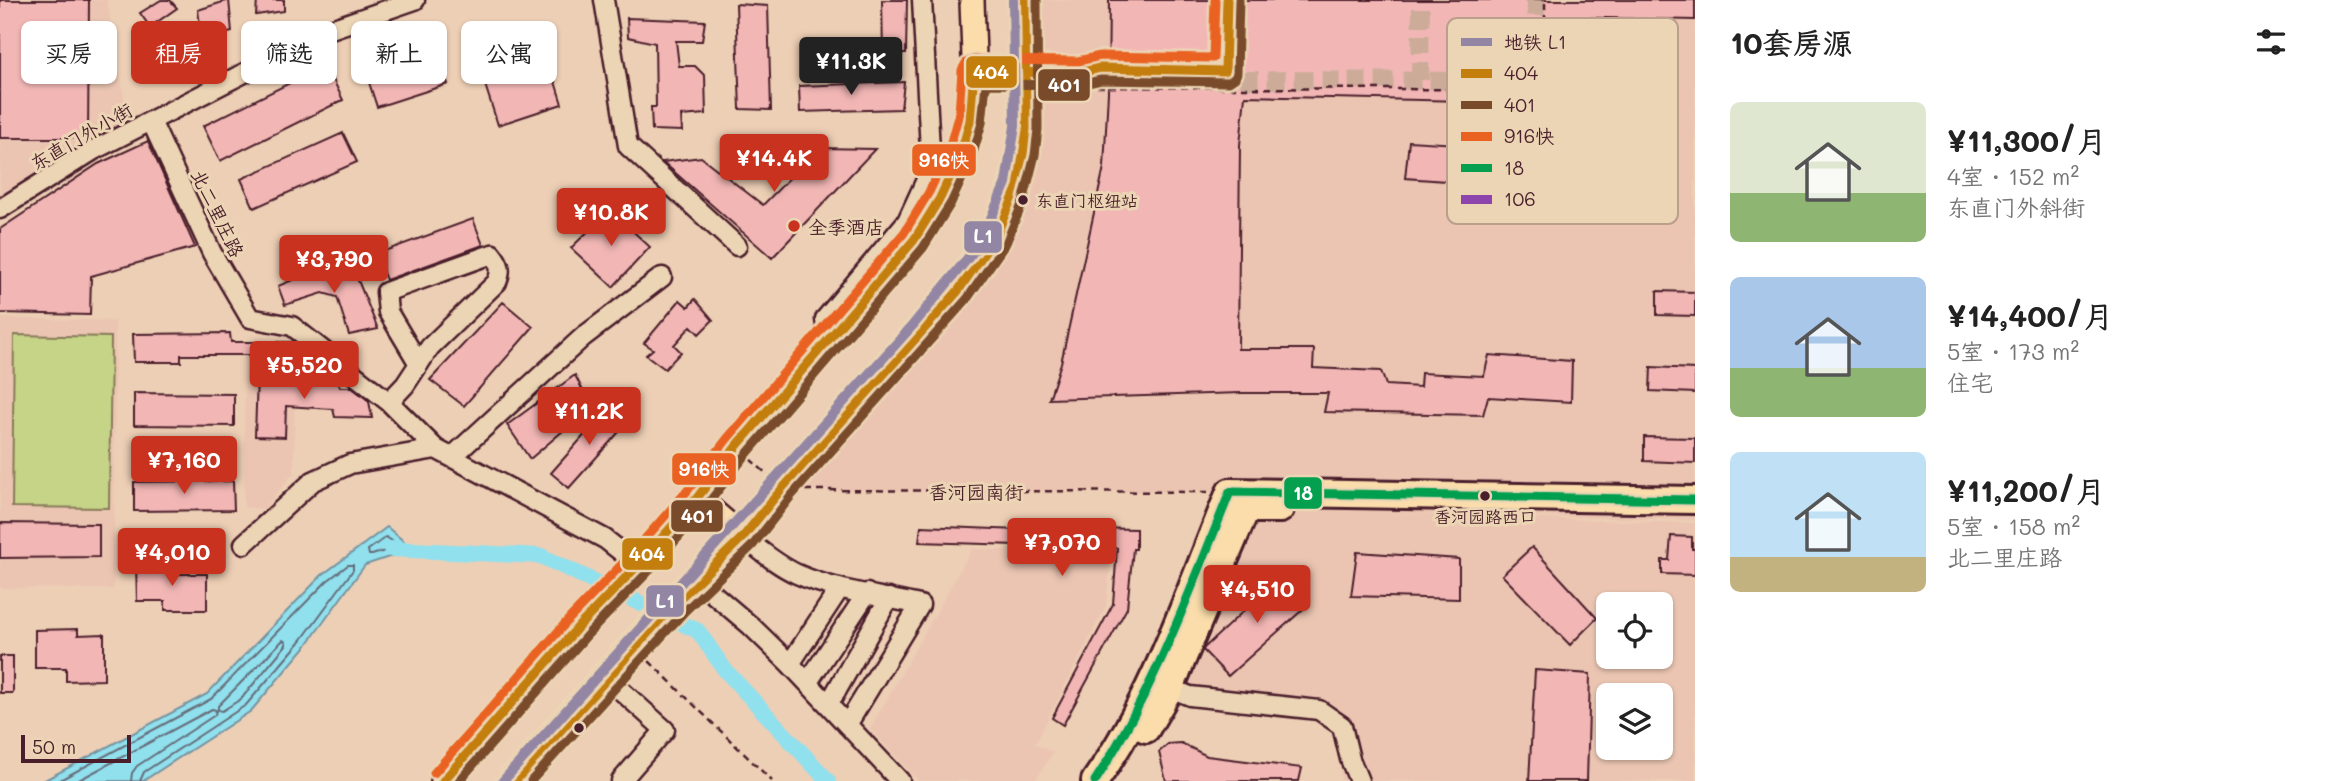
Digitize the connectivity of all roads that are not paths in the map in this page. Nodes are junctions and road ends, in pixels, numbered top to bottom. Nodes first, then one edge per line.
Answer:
1 (415, 0) edge
2 (604, 0) edge
3 (922, 0) edge
4 (972, 0) edge
5 (1025, 0) edge
6 (974, 72) junction
7 (1026, 73) junction
8 (1080, 80) tunnel mouth
9 (151, 121) junction
10 (0, 209) edge
11 (737, 246) dead end
12 (662, 277) dead end
13 (828, 340) junction
14 (419, 364) junction
15 (389, 402) junction
16 (444, 453) junction
17 (697, 498) junction
18 (1695, 500) edge
19 (1238, 501) junction
20 (1695, 518) edge
21 (743, 537) junction
22 (244, 544) dead end
23 (638, 565) junction
24 (698, 581) junction
25 (840, 588) junction
26 (867, 593) junction
27 (888, 598) junction
28 (790, 664) junction
29 (607, 678) junction
30 (808, 682) junction
31 (1170, 688) junction
32 (829, 704) junction
33 (847, 726) junction
34 (443, 781) edge
35 (515, 781) edge
36 (621, 781) edge
37 (900, 781) edge
38 (1095, 781) edge
39 (1114, 781) edge
40 (1359, 781) edge

1 - 9 street, 东直门外小街
2 - 11 street
3 - 13 street
4 - 6 main road
5 - 7 main road
6 - 7 main road
6 - 13 main road
7 - 8 street
7 - 21 main road
9 - 10 street, 东直门外小街
9 - 15 street, 北二里庄路
12 - 16 street
13 - 17 main road
14 - 14 street
14 - 15 street
15 - 16 street, 北二里庄路
16 - 22 street
16 - 23 street, 北二里庄路
17 - 21 main road
17 - 23 main road
18 - 19 highway
19 - 20 highway
19 - 31 highway
19 - 38 highway
21 - 24 main road
21 - 25 street
23 - 34 main road
24 - 28 street
24 - 29 main road
25 - 26 street
25 - 28 street
26 - 27 street
26 - 30 street
27 - 32 street
27 - 33 street
28 - 30 street
29 - 35 main road
29 - 36 street
30 - 32 street
31 - 39 highway
31 - 40 street
32 - 33 street
33 - 37 street

